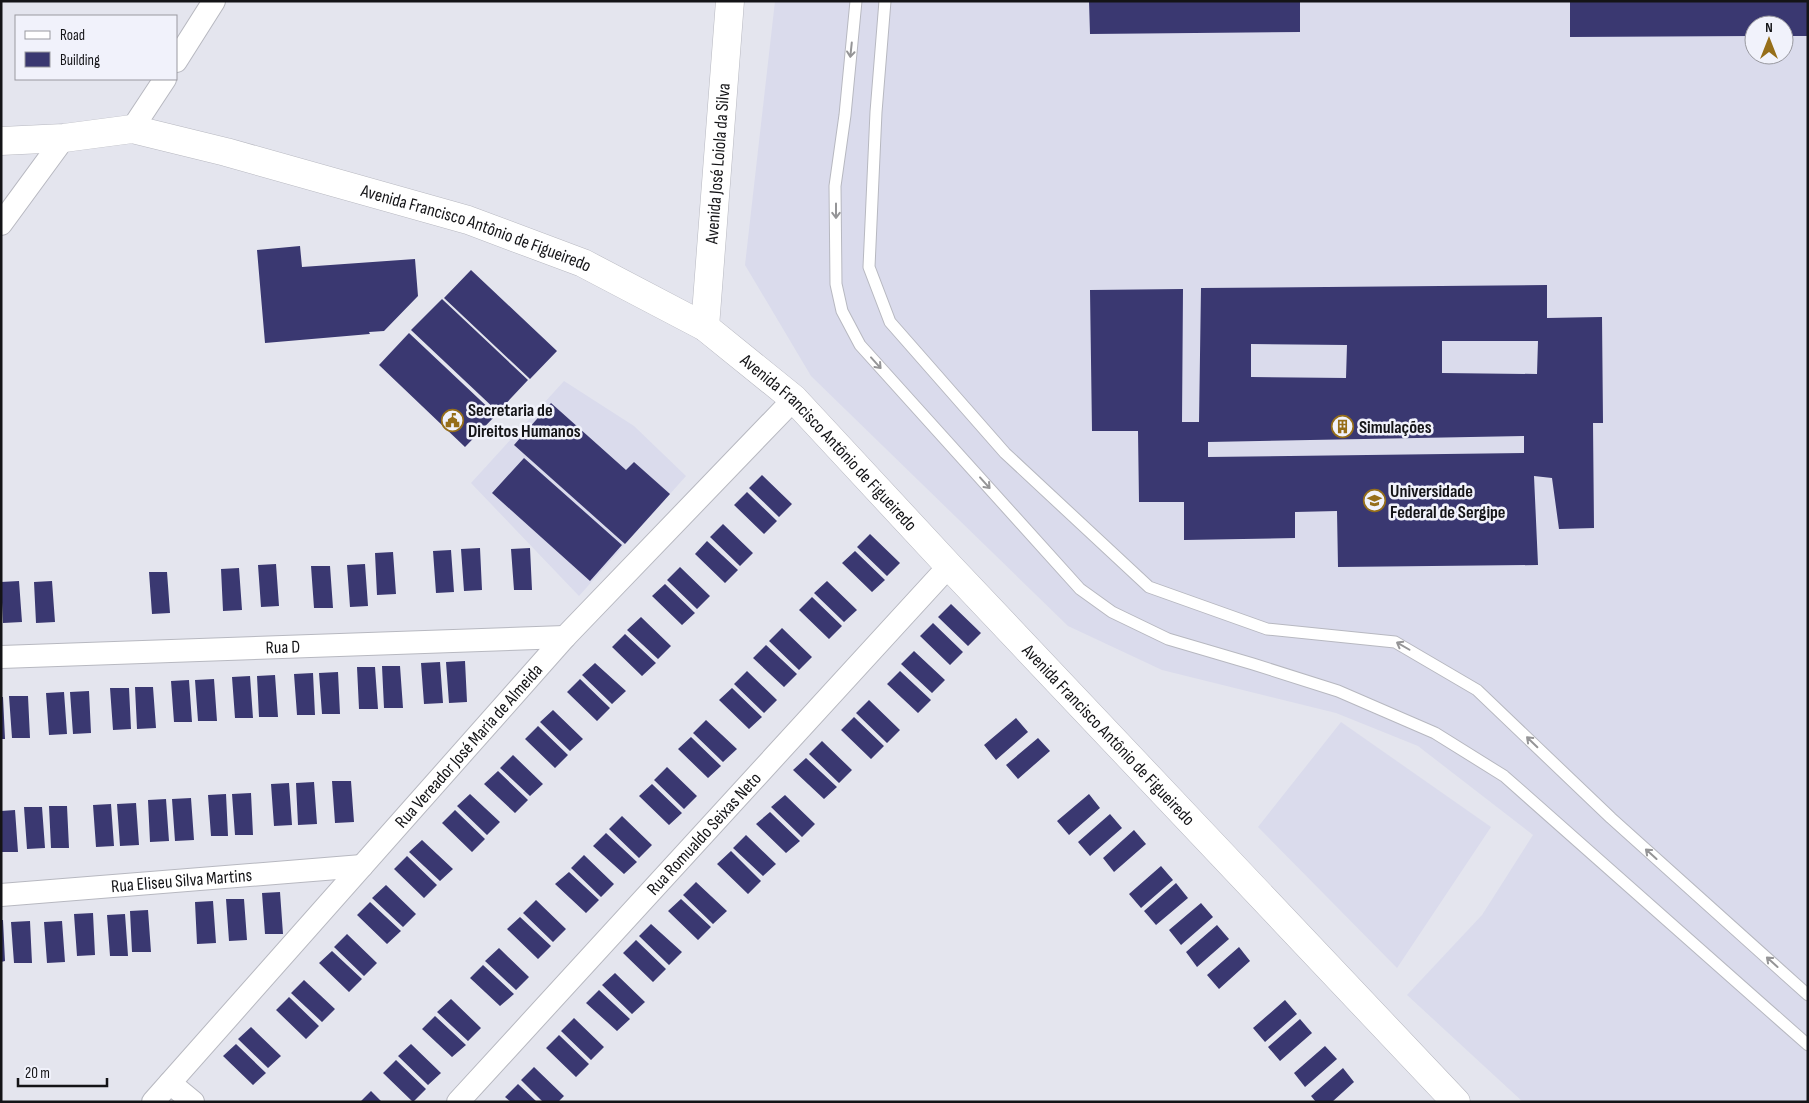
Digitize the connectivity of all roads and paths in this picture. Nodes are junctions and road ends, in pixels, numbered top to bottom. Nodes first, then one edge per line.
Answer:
1 (214, 1) edge
2 (730, 1) edge
3 (856, 1) edge
4 (885, 1) edge
5 (178, 58) edge
6 (164, 80) edge
7 (132, 129) junction
8 (64, 138) junction
9 (1, 141) edge
10 (1, 224) edge
11 (705, 328) junction
12 (794, 399) junction
13 (949, 566) junction
14 (565, 636) junction
15 (1, 657) edge
16 (362, 866) junction
17 (1, 895) edge
18 (1808, 995) edge
19 (1808, 1045) edge
20 (170, 1083) junction
21 (153, 1102) edge
22 (193, 1102) edge
23 (458, 1102) edge
24 (1456, 1102) edge

1 - 5 street
2 - 11 street, Avenida José Loiola da Silva
3 -> 19 lane
18 -> 4 lane
6 - 7 street
7 - 8 street, Avenida Francisco Antônio de Figueiredo
7 - 11 street, Avenida Francisco Antônio de Figueiredo
8 - 9 street, Avenida Francisco Antônio de Figueiredo
8 - 10 street
11 - 12 street, Avenida Francisco Antônio de Figueiredo
12 - 13 street, Avenida Francisco Antônio de Figueiredo
12 - 14 street, Rua Vereador José Maria de Almeida
13 - 23 street, Rua Romualdo Seixas Neto
13 - 24 street, Avenida Francisco Antônio de Figueiredo
14 - 15 street, Rua D
14 - 16 street, Rua Vereador José Maria de Almeida
16 - 17 street, Rua Eliseu Silva Martins
16 - 20 street, Rua Vereador José Maria de Almeida
20 - 21 street, Rua Vereador José Maria de Almeida
20 - 22 street

